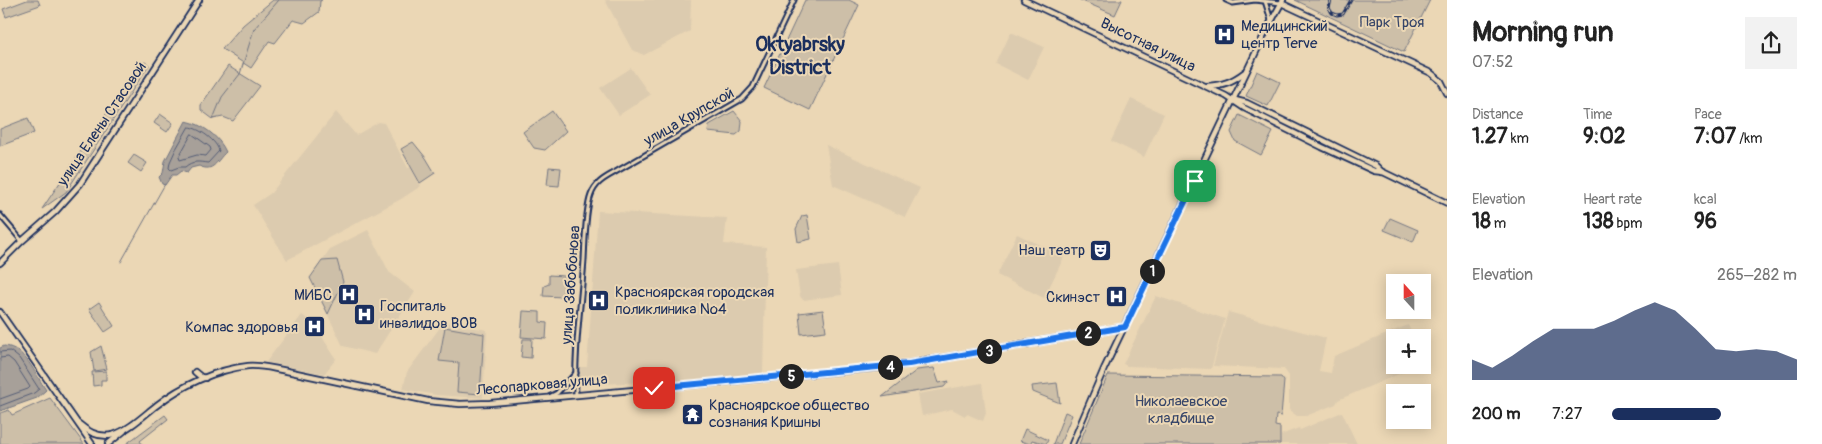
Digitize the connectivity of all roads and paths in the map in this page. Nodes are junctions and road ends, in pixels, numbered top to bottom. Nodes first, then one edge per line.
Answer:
1 (199, 0) edge
2 (794, 0) edge
3 (1024, 0) edge
4 (1226, 0) edge
5 (1265, 1) edge
6 (1282, 2) edge
7 (1271, 20) junction
8 (1247, 70) junction
9 (1205, 86) junction
10 (1447, 93) edge
11 (1234, 100) junction
12 (601, 180) joint
13 (1447, 203) edge
14 (0, 215) edge
15 (22, 241) junction
16 (0, 263) edge
17 (0, 312) edge
18 (1125, 327) junction
19 (195, 372) dead end
20 (576, 373) junction
21 (206, 378) junction
22 (576, 395) junction
23 (549, 397) junction
24 (78, 424) junction
25 (127, 428) junction
26 (96, 435) junction
27 (103, 435) junction
28 (92, 444) edge
29 (107, 444) edge
30 (1072, 444) edge

1 - 15 main road, улица Елены Стасовой
2 - 12 street, улица Крупской
3 - 9 main road, Высотная улица
4 - 5 street
5 - 6 street
5 - 7 street
6 - 7 main road
6 - 10 main road
7 - 8 main road
8 - 9 main road
8 - 11 main road
9 - 11 main road, Высотная улица
11 - 13 main road, Высотная улица
11 - 18 main road
12 - 20 street, улица Забобонова
14 - 15 street
15 - 16 main road, улица Елены Стасовой
17 - 24 main road
18 - 22 main road, Лесопарковая улица
18 - 30 main road
19 - 21 main road
20 - 22 street, улица Забобонова
20 - 23 street
21 - 23 main road, Лесопарковая улица
21 - 25 main road, Лесопарковая улица
22 - 23 main road, Лесопарковая улица
24 - 26 main road
24 - 28 main road
25 - 27 main road
25 - 29 main road, Лесопарковая улица
26 - 27 main road
26 - 28 main road
27 - 29 main road

